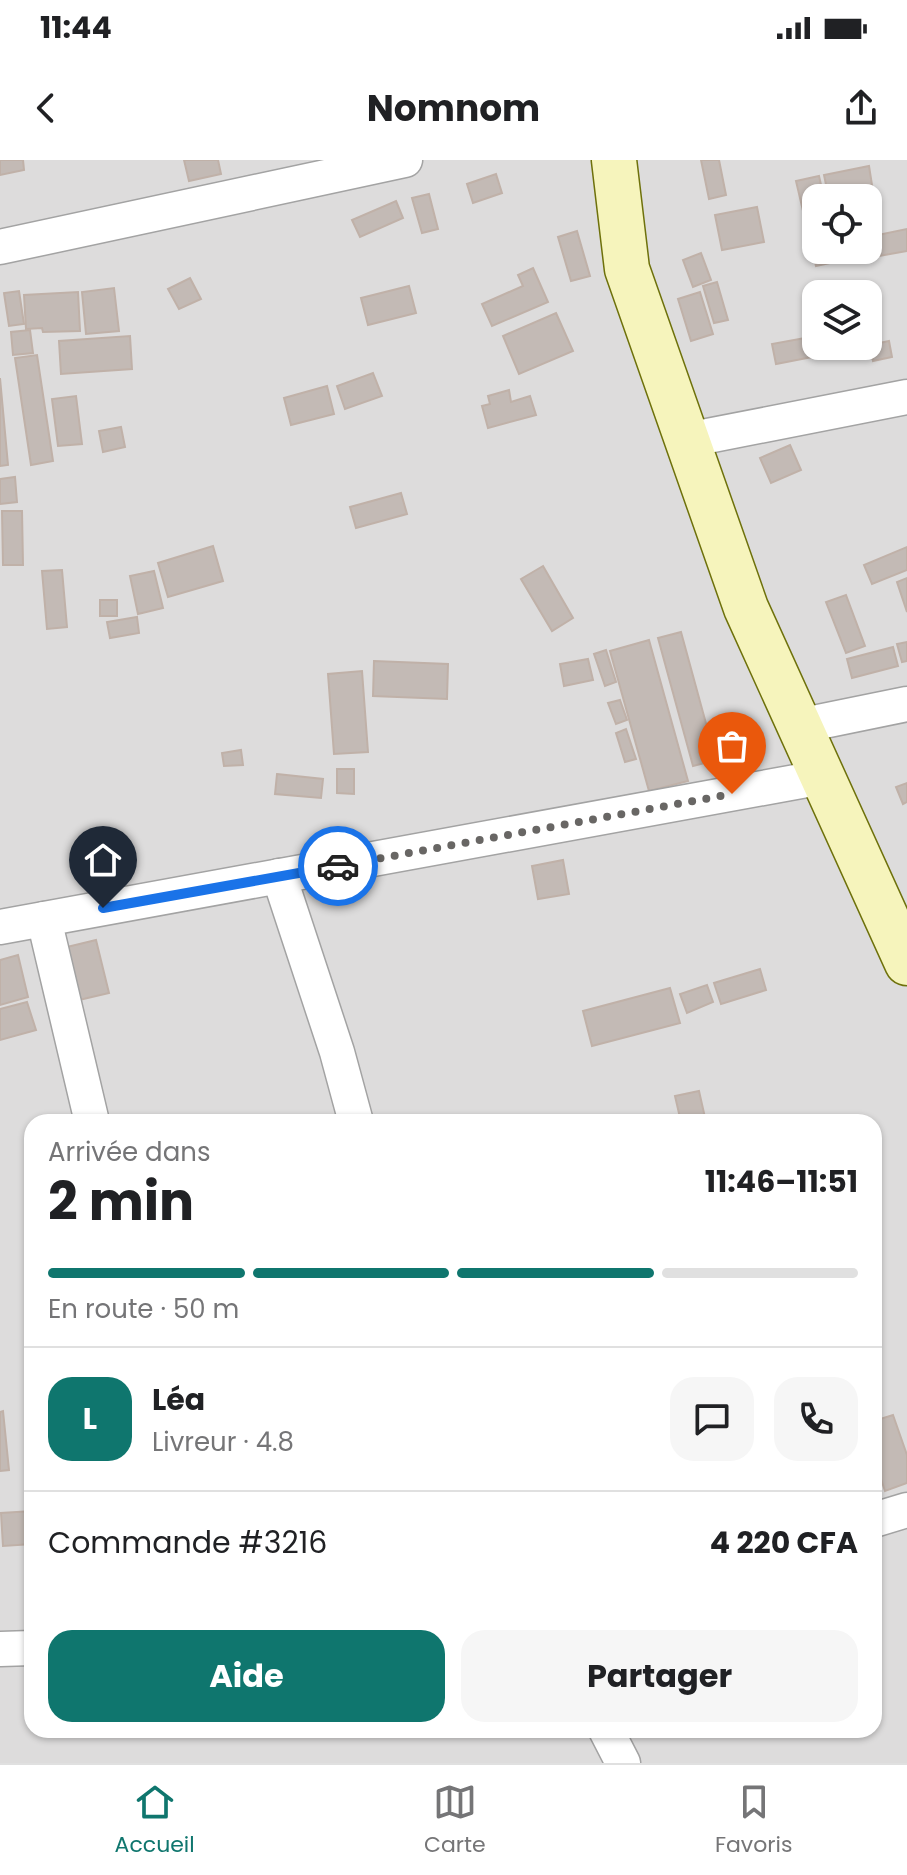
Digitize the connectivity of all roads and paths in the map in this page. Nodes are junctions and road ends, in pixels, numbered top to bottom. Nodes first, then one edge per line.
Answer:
1 (405, 160) edge
2 (614, 160) edge
3 (0, 247) edge
4 (907, 397) edge
5 (687, 440) junction
6 (907, 704) edge
7 (799, 726) junction
8 (823, 777) junction
9 (279, 876) junction
10 (44, 919) junction
11 (0, 927) edge
12 (907, 963) edge
13 (90, 1114) edge
14 (354, 1114) edge
15 (907, 1510) edge
16 (882, 1518) edge
17 (24, 1648) edge
18 (0, 1649) edge
19 (610, 1738) edge
20 (623, 1763) edge

1 - 3 street
2 - 5 street
4 - 5 street
5 - 7 street
6 - 7 street
7 - 8 street
8 - 9 street
8 - 12 street
9 - 10 street
9 - 14 street
10 - 11 street
10 - 13 street
15 - 16 street
17 - 18 street
19 - 20 street

